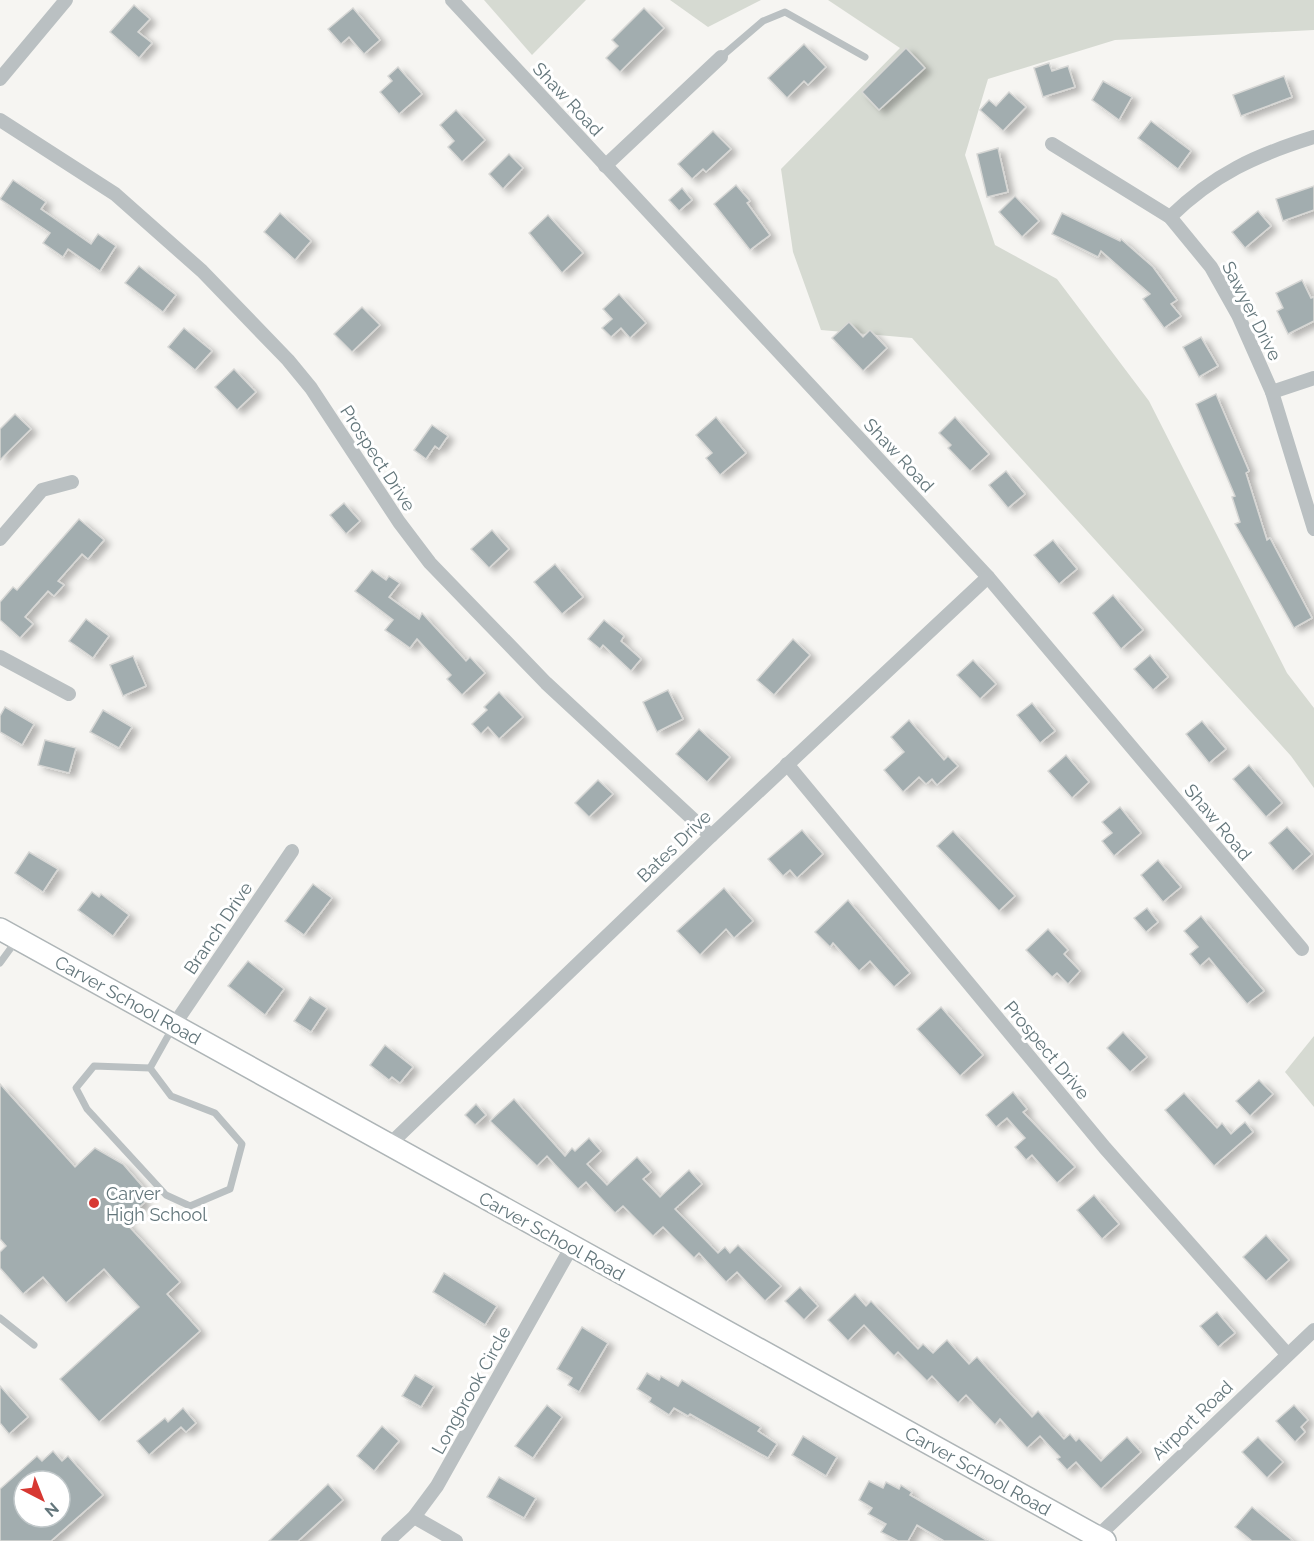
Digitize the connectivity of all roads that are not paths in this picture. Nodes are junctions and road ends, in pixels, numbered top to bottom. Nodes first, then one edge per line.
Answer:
1 (66, 0) edge
2 (452, 0) edge
3 (721, 57) joint
4 (865, 57) dead end
5 (0, 79) edge
6 (0, 120) edge
7 (1314, 136) edge
8 (1052, 144) dead end
9 (605, 166) junction
10 (1170, 217) junction
11 (1314, 378) edge
12 (1272, 392) junction
13 (72, 482) dead end
14 (1314, 529) edge
15 (0, 539) edge
16 (988, 578) junction
17 (0, 657) edge
18 (69, 694) dead end
19 (787, 764) junction
20 (711, 836) junction
21 (292, 850) dead end
22 (9, 934) edge
23 (1302, 950) dead end
24 (0, 963) edge
25 (174, 1025) junction
26 (150, 1068) junction
27 (389, 1145) junction
28 (572, 1246) junction
29 (0, 1318) edge
30 (1314, 1330) edge
31 (34, 1345) dead end
32 (1287, 1353) junction
33 (414, 1517) junction
34 (1101, 1539) edge
35 (388, 1541) edge
36 (456, 1541) edge

1 - 5 street
2 - 9 street, Shaw Road
3 - 4 lane
3 - 9 street
6 - 20 street, Prospect Drive
7 - 10 street
8 - 10 street, Sawyer Drive
9 - 16 street, Shaw Road
10 - 12 street, Sawyer Drive
11 - 12 street
12 - 14 street, Sawyer Drive
13 - 15 street
16 - 19 street, Bates Drive
16 - 23 street, Shaw Road
17 - 18 street
19 - 20 street, Bates Drive
19 - 32 street, Prospect Drive
20 - 27 street, Bates Drive
21 - 25 street, Branch Drive
22 - 24 lane
22 - 25 main road, Carver School Road
25 - 26 lane
25 - 27 main road, Carver School Road
26 - 26 lane
27 - 28 main road, Carver School Road
28 - 33 street, Longbrook Circle
28 - 34 main road, Carver School Road
29 - 31 lane
30 - 32 street, Airport Road
32 - 34 street, Airport Road
33 - 35 street, Longbrook Circle
33 - 36 street

